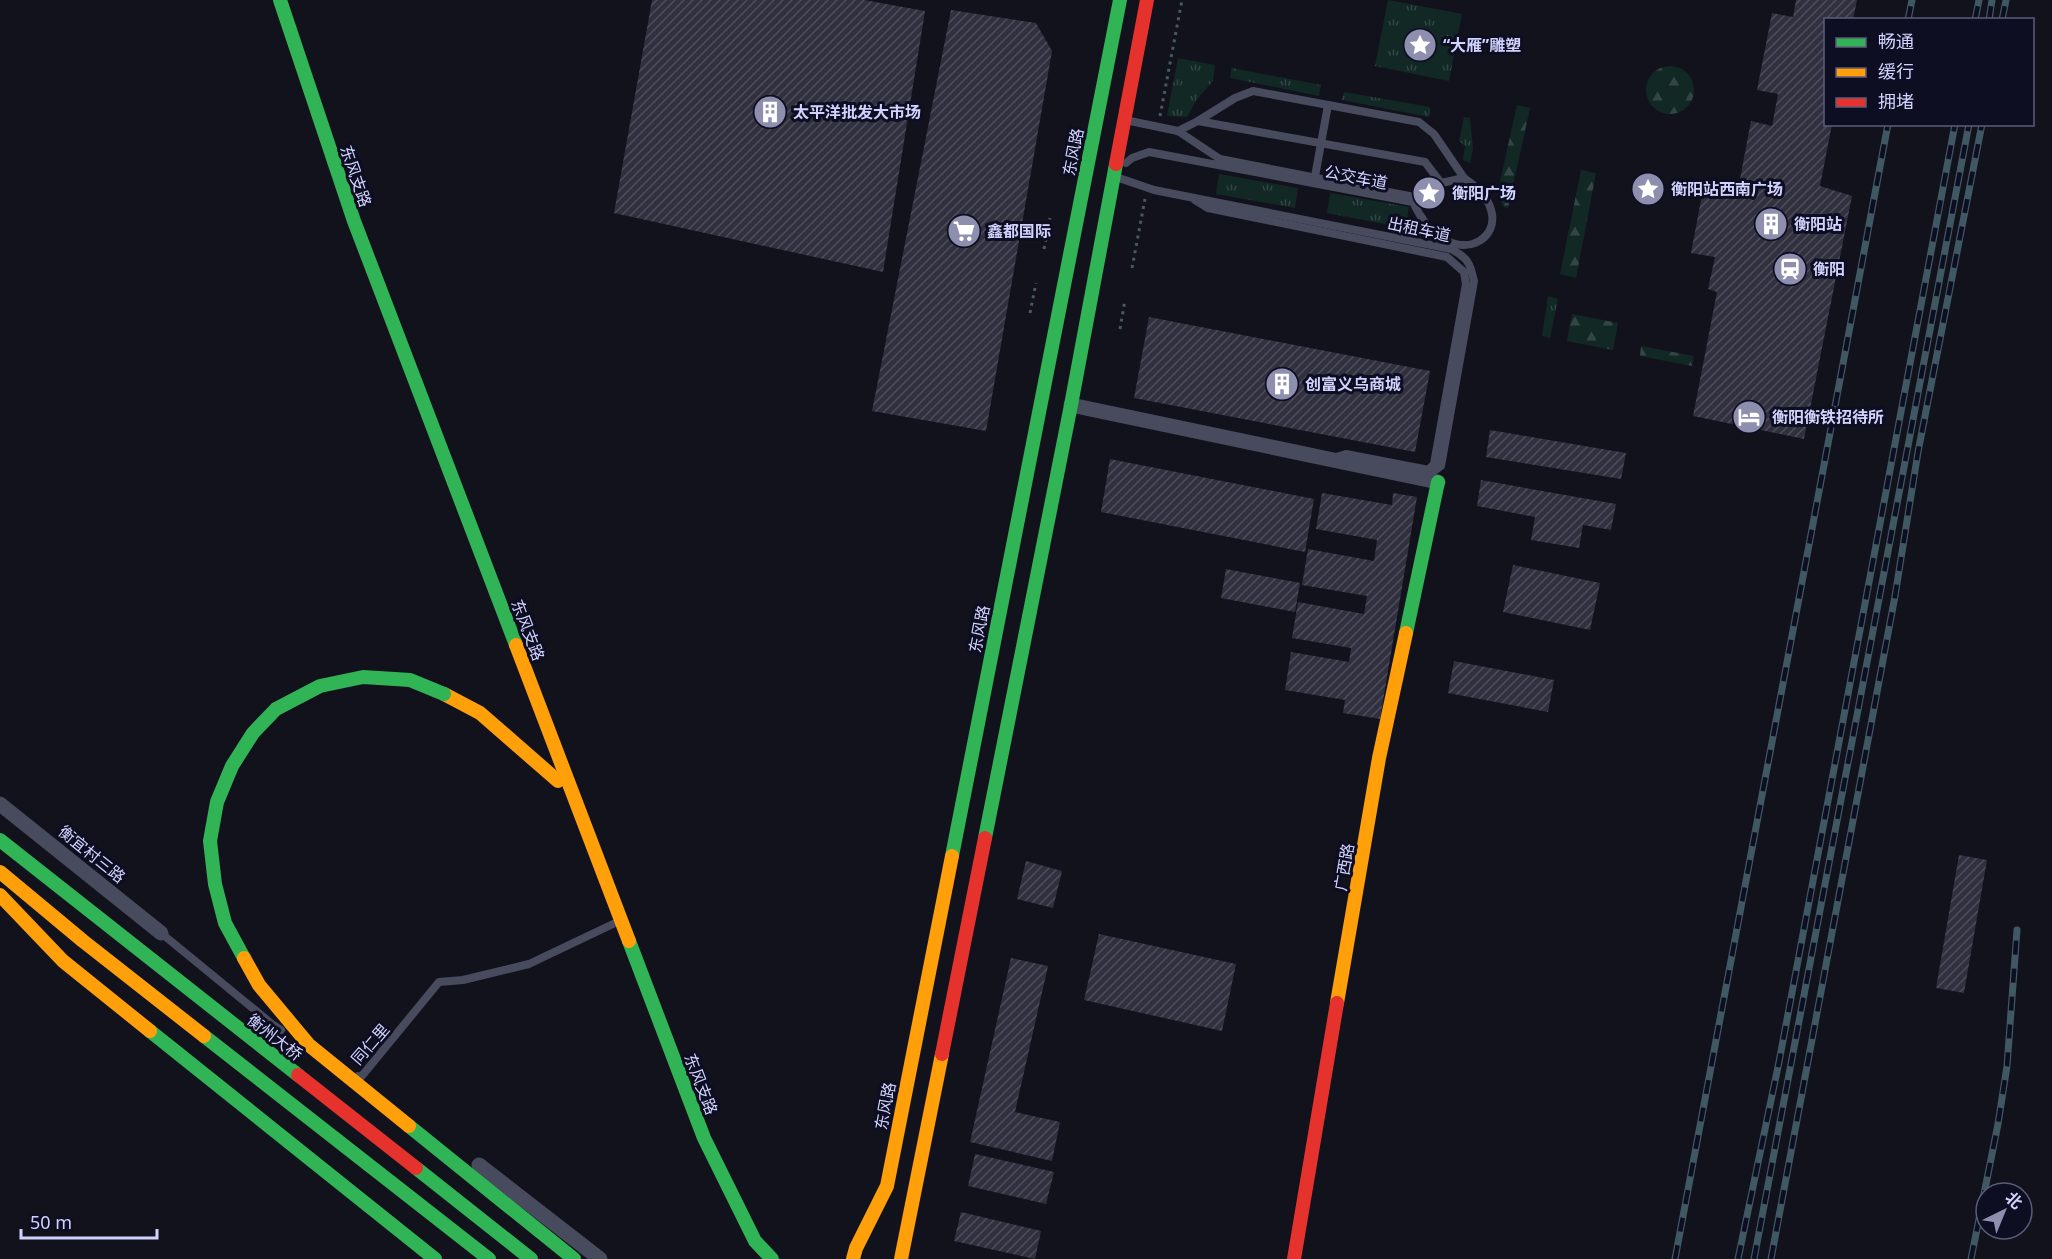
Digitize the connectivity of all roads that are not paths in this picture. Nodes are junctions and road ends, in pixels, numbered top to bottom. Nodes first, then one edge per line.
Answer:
1 (269, 0) edge
2 (279, 0) edge
3 (1120, 0) edge
4 (1147, 0) edge
5 (1328, 105) junction
6 (1125, 120) junction
7 (1198, 120) junction
8 (1178, 131) junction
9 (1321, 142) junction
10 (1114, 176) junction
11 (1464, 178) junction
12 (1315, 181) junction
13 (1442, 183) junction
14 (1191, 198) junction
15 (1071, 405) junction
16 (1329, 459) junction
17 (1428, 470) junction
18 (1438, 482) joint
19 (558, 781) junction
20 (0, 804) edge
21 (0, 840) edge
22 (0, 872) edge
23 (0, 895) edge
24 (0, 915) edge
25 (613, 924) junction
26 (161, 933) joint
27 (361, 1077) junction
28 (748, 1252) dead end
29 (855, 1253) edge
30 (420, 1259) edge
31 (435, 1259) edge
32 (489, 1259) edge
33 (531, 1259) edge
34 (574, 1259) edge
35 (600, 1259) edge
36 (772, 1259) edge
37 (845, 1259) edge
38 (901, 1259) edge
39 (1294, 1259) edge

1 - 19 main road, 东风支路
2 - 36 main road, 东风支路
3 - 29 main road, 东风路
4 - 6 main road
5 - 7 lane, 公交车道
5 - 9 lane
5 - 11 lane, 公交车道
6 - 8 lane
6 - 10 main road
7 - 8 lane, 公交车道
7 - 9 lane
8 - 12 lane
9 - 12 lane
9 - 13 lane
10 - 12 lane, 公交车道
10 - 14 lane, 出租车道
10 - 15 main road
11 - 12 lane, 公交车道
11 - 13 lane
12 - 13 lane
14 - 17 lane, 出租车道
14 - 17 lane, 出租车道
15 - 16 street
15 - 38 main road
16 - 17 lane
16 - 18 street
18 - 39 main road, 广西路
19 - 25 main road, 东风支路
19 - 34 main road, bridge
20 - 26 street, 衡宜村三路
21 - 33 main road, 衡州大桥
22 - 32 main road
23 - 31 main road
24 - 30 street
25 - 27 lane, 同仁里
25 - 28 main road, 东风支路
26 - 27 lane, 同仁里
27 - 35 street
29 - 37 main road, 东风路

